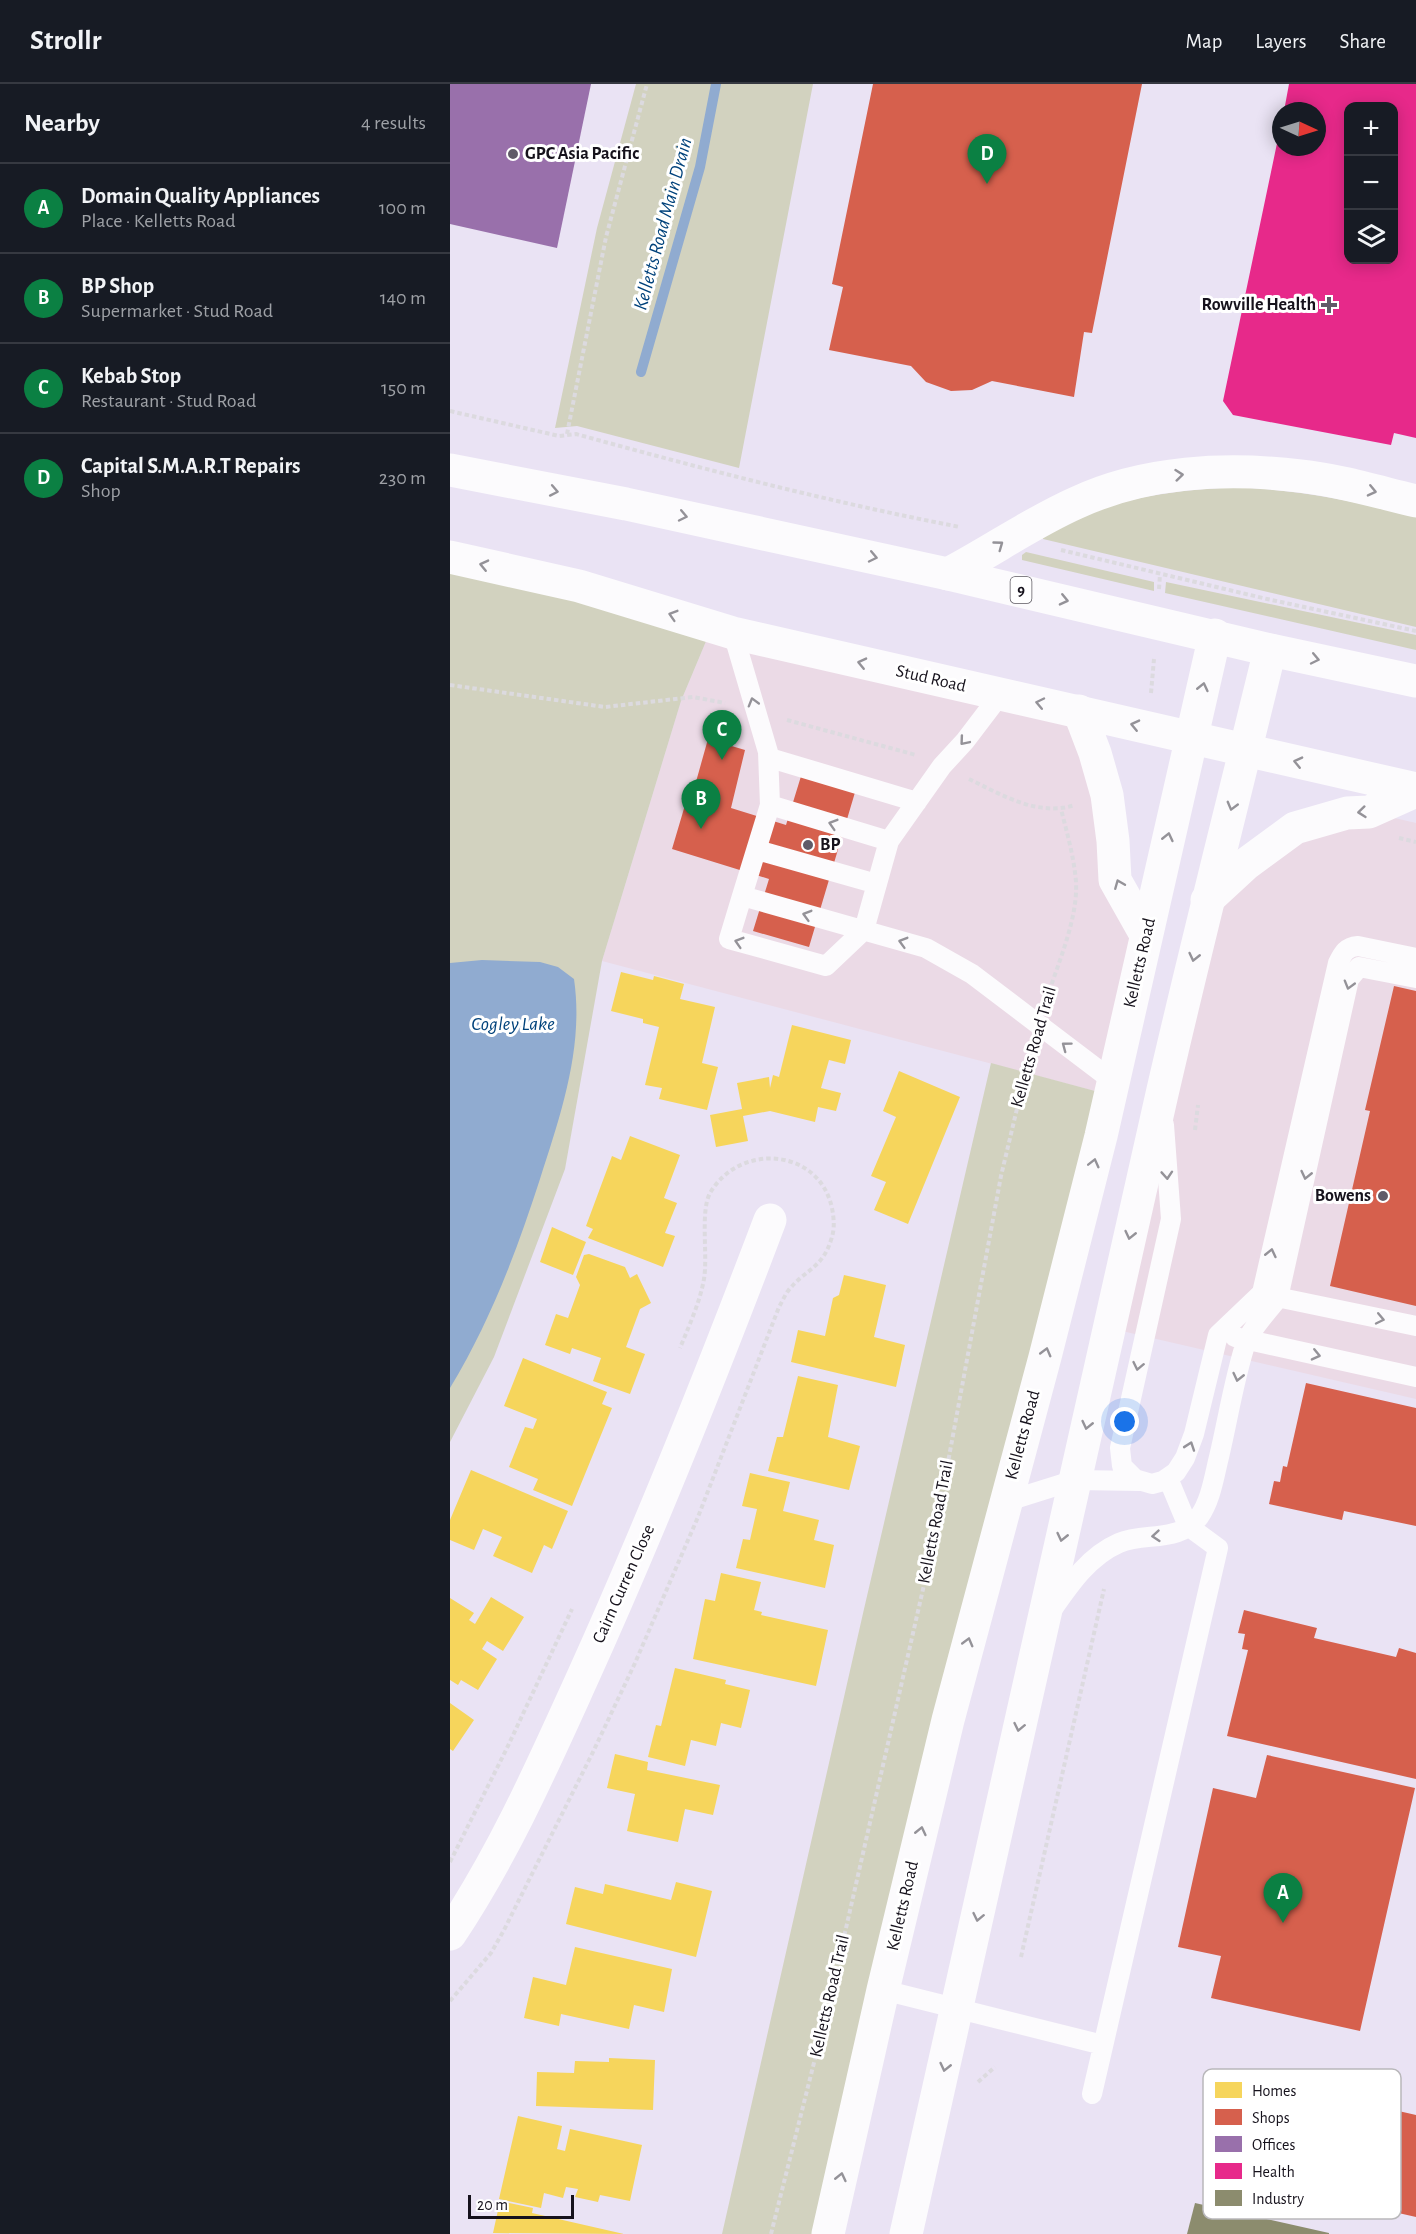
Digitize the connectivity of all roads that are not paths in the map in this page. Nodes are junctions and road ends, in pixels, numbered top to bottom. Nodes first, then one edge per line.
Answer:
1 (450, 470) edge
2 (1416, 501) edge
3 (450, 557) edge
4 (948, 574) junction
5 (733, 633) junction
6 (1215, 636) junction
7 (1270, 650) junction
8 (1416, 681) edge
9 (1000, 695) junction
10 (1079, 711) junction
11 (1191, 738) junction
12 (1246, 749) junction
13 (770, 758) junction
14 (1416, 790) edge
15 (917, 802) junction
16 (770, 805) junction
17 (890, 840) junction
18 (757, 850) junction
19 (877, 884) junction
20 (742, 896) junction
21 (1207, 900) junction
22 (864, 930) junction
23 (1146, 936) junction
24 (1416, 958) edge
25 (1416, 978) edge
26 (1113, 1081) junction
27 (1162, 1096) junction
28 (770, 1220) dead end
29 (1270, 1296) junction
30 (1416, 1326) edge
31 (1218, 1335) junction
32 (1247, 1339) junction
33 (1416, 1377) edge
34 (1168, 1478) junction
35 (1075, 1480) junction
36 (1140, 1481) junction
37 (1005, 1502) junction
38 (1188, 1526) junction
39 (1041, 1627) junction
40 (450, 1934) edge
41 (883, 1990) junction
42 (958, 2010) junction
43 (1104, 2045) junction
44 (1092, 2094) dead end
45 (828, 2234) edge
46 (906, 2234) edge

1 -> 4 main road, 9
4 -> 2 main road
5 -> 3 main road, Stud Road
4 -> 6 main road, 9
9 -> 5 main road, Stud Road
13 -> 5 lane
6 - 7 main road, 9
11 -> 6 main road, Kelletts Road
7 -> 8 main road, 9
7 - 12 main road
10 -> 9 main road, Stud Road
9 -> 15 lane
11 -> 10 main road, Stud Road
23 -> 10 main road
11 - 12 main road, Stud Road
23 -> 11 main road, Kelletts Road
14 -> 12 main road, Stud Road
12 -> 21 main road
13 - 15 lane
13 - 16 lane
14 -> 21 main road
15 - 17 lane
17 -> 16 lane
16 - 18 lane
17 - 19 lane
18 - 19 lane
18 - 20 lane
19 - 22 lane
22 -> 20 lane
22 -> 20 lane
21 -> 27 main road
26 -> 22 lane
23 - 26 main road, Kelletts Road
29 -> 24 lane
25 -> 29 lane
37 -> 26 main road, Kelletts Road
27 -> 35 main road
27 -> 36 lane
28 - 40 main road, Cairn Curren Close
29 -> 30 lane
29 - 31 lane
29 - 32 lane
31 - 32 lane
34 -> 31 lane
32 -> 33 lane
32 -> 38 lane
34 - 36 lane
34 - 38 lane
35 - 36 lane
35 - 37 lane
35 -> 39 main road
41 -> 37 main road, Kelletts Road
38 -> 39 lane
38 - 43 lane
39 -> 42 main road
41 - 42 lane
45 -> 41 main road, Kelletts Road
42 - 43 lane
42 -> 46 main road
43 - 44 lane

